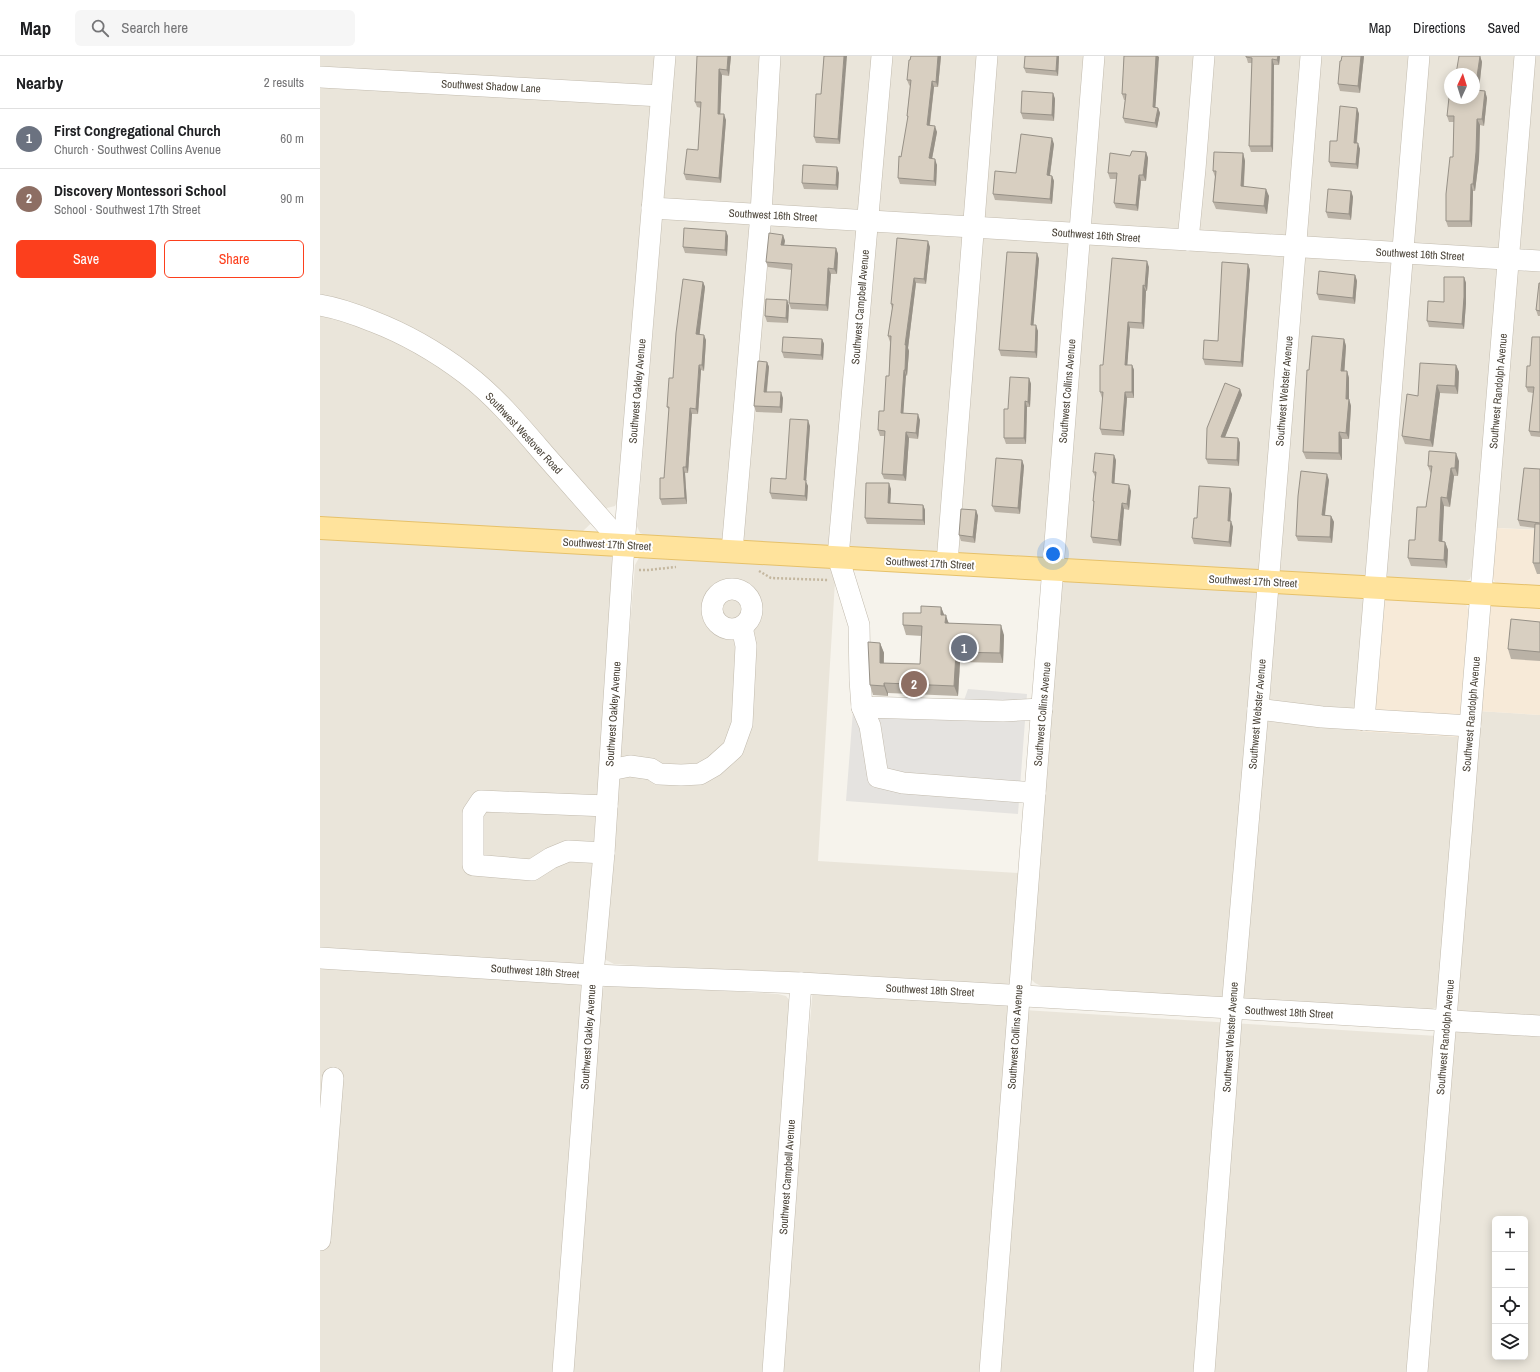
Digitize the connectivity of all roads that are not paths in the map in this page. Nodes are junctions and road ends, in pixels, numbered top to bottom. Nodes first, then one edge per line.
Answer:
1 (665, 56) edge
2 (770, 56) edge
3 (882, 56) edge
4 (987, 56) edge
5 (1094, 56) edge
6 (1204, 56) edge
7 (1311, 56) edge
8 (1419, 56) edge
9 (1525, 56) edge
10 (320, 77) edge
11 (661, 96) junction
12 (652, 208) junction
13 (761, 214) junction
14 (867, 220) junction
15 (973, 226) junction
16 (1080, 234) junction
17 (1188, 240) junction
18 (1296, 247) junction
19 (1404, 253) junction
20 (1508, 259) junction
21 (1540, 261) edge
22 (320, 304) edge
23 (320, 528) edge
24 (624, 545) junction
25 (732, 551) junction
26 (838, 558) junction
27 (947, 564) junction
28 (1053, 570) junction
29 (1268, 582) junction
30 (1375, 588) junction
31 (1481, 594) junction
32 (1540, 597) edge
33 (742, 626) dead end
34 (862, 707) junction
35 (1042, 709) junction
36 (1258, 709) junction
37 (1364, 720) junction
38 (1470, 726) junction
39 (610, 770) junction
40 (1036, 793) junction
41 (607, 806) junction
42 (604, 853) junction
43 (320, 958) edge
44 (593, 975) junction
45 (801, 983) junction
46 (1018, 995) junction
47 (1232, 1009) junction
48 (1446, 1021) junction
49 (1540, 1026) edge
50 (333, 1078) dead end
51 (324, 1145) edge
52 (322, 1200) edge
53 (320, 1240) edge
54 (562, 1372) edge
55 (773, 1372) edge
56 (990, 1372) edge
57 (1204, 1372) edge
58 (1417, 1372) edge

1 - 11 street, Southwest Oakley Avenue
2 - 13 street
3 - 14 street, Southwest Campbell Avenue
4 - 15 street
5 - 16 street, Southwest Collins Avenue
6 - 17 street
7 - 18 street, Southwest Webster Avenue
8 - 19 street
9 - 20 street, Southwest Randolph Avenue
10 - 11 street, Southwest Shadow Lane
11 - 12 street, Southwest Oakley Avenue
12 - 13 street, Southwest 16th Street
12 - 24 street, Southwest Oakley Avenue
13 - 14 street, Southwest 16th Street
13 - 25 street
14 - 15 street, Southwest 16th Street
14 - 26 street, Southwest Campbell Avenue
15 - 16 street, Southwest 16th Street
15 - 27 street
16 - 17 street, Southwest 16th Street
16 - 28 street, Southwest Collins Avenue
17 - 18 street, Southwest 16th Street
18 - 19 street, Southwest 16th Street
18 - 29 street, Southwest Webster Avenue
19 - 20 street, Southwest 16th Street
19 - 30 street
20 - 21 street, Southwest 16th Street
20 - 31 street, Southwest Randolph Avenue
22 - 24 street, Southwest Westover Road
23 - 24 main road, Southwest 17th Street
24 - 25 main road, Southwest 17th Street
24 - 39 street, Southwest Oakley Avenue
25 - 26 main road, Southwest 17th Street
26 - 27 main road, Southwest 17th Street
26 - 34 street
27 - 28 main road, Southwest 17th Street
28 - 29 main road, Southwest 17th Street
28 - 35 street, Southwest Collins Avenue
29 - 30 main road, Southwest 17th Street
29 - 36 street, Southwest Webster Avenue
30 - 31 main road, Southwest 17th Street
30 - 37 street
31 - 32 main road, Southwest 17th Street
31 - 38 street, Southwest Randolph Avenue
33 - 39 street
34 - 35 street
34 - 40 street
35 - 40 street, Southwest Collins Avenue
36 - 37 street
36 - 47 street, Southwest Webster Avenue
37 - 38 street
38 - 48 street, Southwest Randolph Avenue
39 - 41 street, Southwest Oakley Avenue
40 - 46 street, Southwest Collins Avenue
41 - 42 street, Southwest Oakley Avenue
41 - 42 street
42 - 44 street, Southwest Oakley Avenue
43 - 44 street, Southwest 18th Street
44 - 45 street, Southwest 18th Street
44 - 54 street, Southwest Oakley Avenue
45 - 46 street, Southwest 18th Street
45 - 55 street, Southwest Campbell Avenue
46 - 47 street, Southwest 18th Street
46 - 56 street, Southwest Collins Avenue
47 - 48 street, Southwest 18th Street
47 - 57 street, Southwest Webster Avenue
48 - 49 street, Southwest 18th Street
48 - 58 street, Southwest Randolph Avenue
50 - 51 street
51 - 52 street
52 - 53 street

